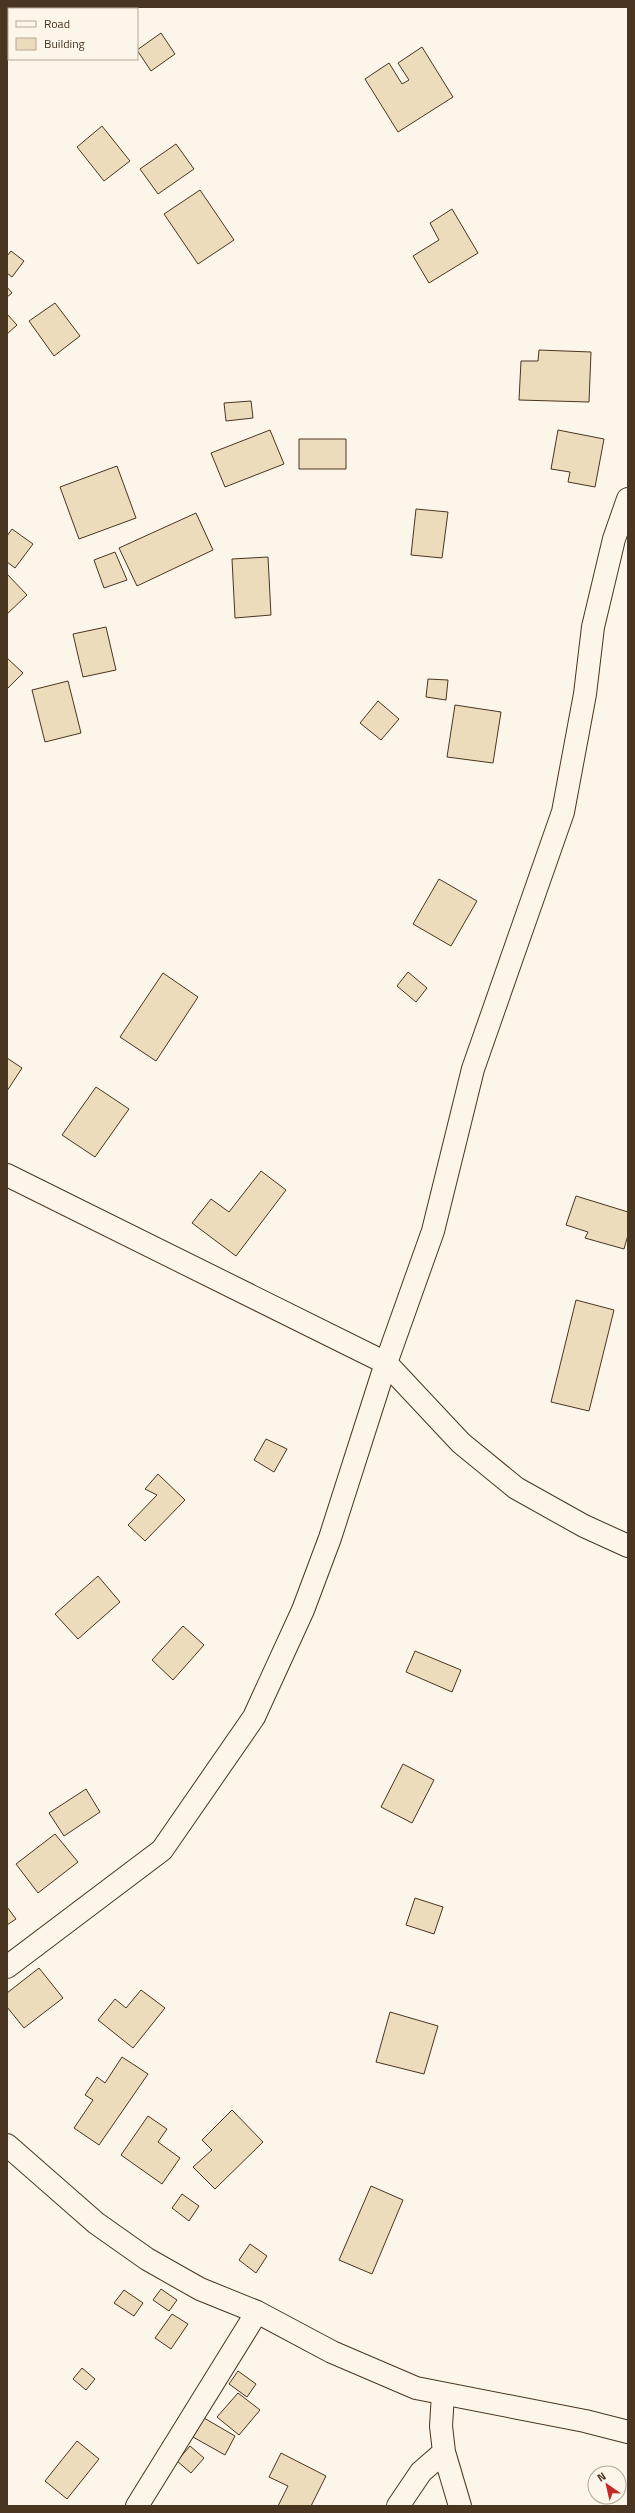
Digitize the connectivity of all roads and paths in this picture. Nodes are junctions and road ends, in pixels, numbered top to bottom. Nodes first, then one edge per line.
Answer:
1 (628, 499) edge
2 (7, 1175) edge
3 (386, 1363) junction
4 (628, 1546) edge
5 (7, 1968) edge
6 (7, 2144) edge
7 (257, 2312) junction
8 (443, 2394) junction
9 (628, 2432) edge
10 (444, 2452) junction
11 (137, 2506) edge
12 (398, 2506) edge
13 (460, 2506) edge

1 - 3 street
2 - 3 street
3 - 4 street
3 - 5 street
6 - 7 street
7 - 8 street
7 - 11 street
8 - 9 street
8 - 10 street
10 - 12 street
10 - 13 street

